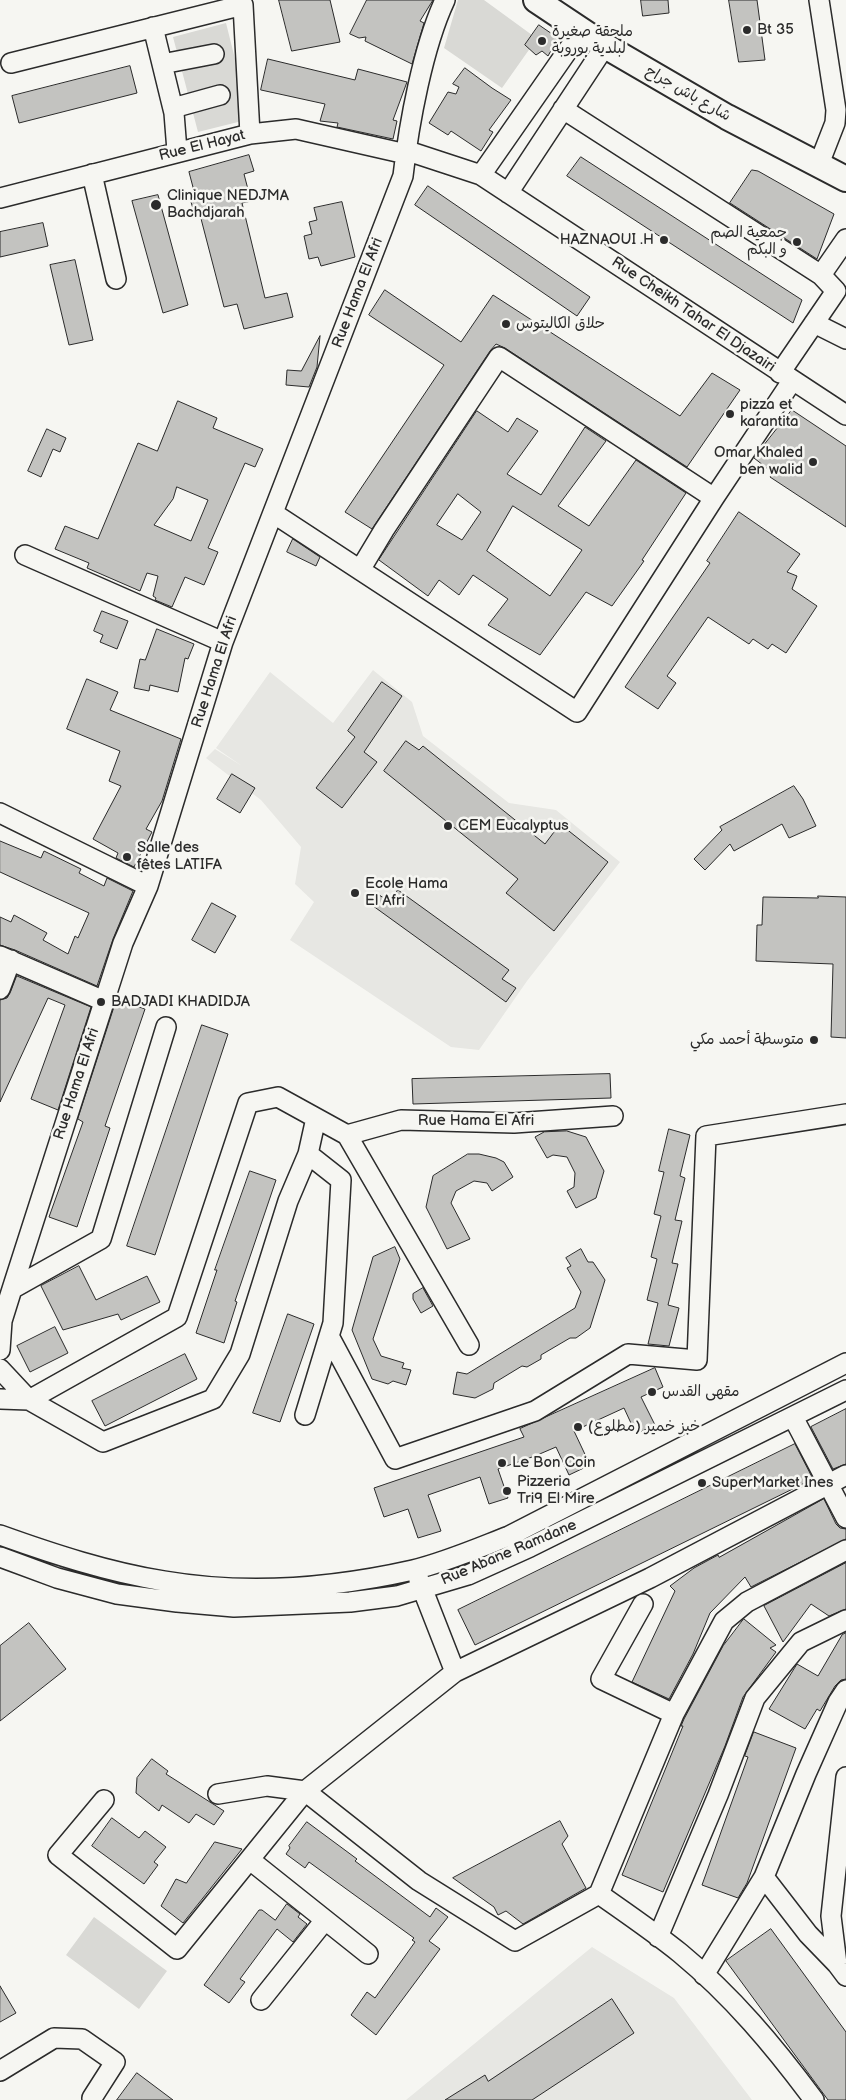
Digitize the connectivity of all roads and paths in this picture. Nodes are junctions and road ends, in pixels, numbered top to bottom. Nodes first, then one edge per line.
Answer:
1 (445, 0) edge
2 (536, 0) edge
3 (819, 0) edge
4 (153, 27) junction
5 (582, 30) junction
6 (605, 46) junction
7 (214, 54) dead end
8 (11, 63) dead end
9 (162, 64) junction
10 (220, 95) dead end
11 (173, 108) junction
12 (563, 109) junction
13 (840, 122) edge
14 (250, 134) junction
15 (177, 151) junction
16 (406, 154) junction
17 (818, 164) junction
18 (92, 174) junction
19 (481, 175) junction
20 (846, 179) edge
21 (508, 193) junction
22 (0, 198) edge
23 (846, 239) edge
24 (821, 275) junction
25 (116, 279) dead end
26 (814, 323) junction
27 (846, 339) edge
28 (786, 377) junction
29 (846, 415) edge
30 (714, 498) junction
31 (273, 513) junction
32 (25, 555) dead end
33 (360, 570) junction
34 (223, 642) junction
35 (0, 813) edge
36 (148, 886) junction
37 (5, 958) edge
38 (0, 990) edge
39 (104, 1001) junction
40 (166, 1027) dead end
41 (846, 1114) edge
42 (613, 1116) dead end
43 (316, 1118) junction
44 (347, 1135) junction
45 (308, 1154) junction
46 (12, 1289) junction
47 (329, 1336) junction
48 (469, 1345) dead end
49 (0, 1350) edge
50 (846, 1362) edge
51 (0, 1368) edge
52 (846, 1390) edge
53 (0, 1399) edge
54 (29, 1400) junction
55 (305, 1415) dead end
56 (793, 1417) junction
57 (846, 1475) edge
58 (829, 1484) junction
59 (846, 1518) edge
60 (0, 1535) edge
61 (846, 1550) edge
62 (0, 1556) edge
63 (414, 1570) junction
64 (423, 1589) junction
65 (643, 1604) dead end
66 (846, 1620) edge
67 (455, 1672) junction
68 (846, 1690) edge
69 (674, 1714) junction
70 (846, 1777) edge
71 (306, 1791) junction
72 (218, 1794) dead end
73 (104, 1800) dead end
74 (250, 1860) junction
75 (764, 1877) junction
76 (599, 1894) junction
77 (325, 1920) junction
78 (658, 1937) junction
79 (368, 1954) dead end
80 (842, 1970) edge
81 (704, 1974) junction
82 (260, 2000) dead end
83 (0, 2071) edge
84 (92, 2098) dead end
85 (814, 2100) edge

1 - 16 street, Rue Hama El Afri
2 - 5 main road, شارع باش جراح
3 - 13 street
4 - 8 street
4 - 9 street
4 - 14 street
5 - 6 main road, شارع باش جراح
5 - 19 street
6 - 12 street
6 - 17 main road, شارع باش جراح
7 - 9 street
9 - 11 street
10 - 11 street
11 - 15 street
12 - 21 street
12 - 24 street
13 - 17 street
14 - 15 street, Rue El Hayat
14 - 16 street, Rue El Hayat
15 - 18 street, Rue El Hayat
16 - 19 street, Rue Cheikh Tahar El Djazairi
16 - 31 street, Rue Hama El Afri
17 - 20 main road, شارع باش جراح
18 - 22 street, Rue El Hayat
18 - 25 street
19 - 21 street, Rue Cheikh Tahar El Djazairi
21 - 28 street, Rue Cheikh Tahar El Djazairi
23 - 24 street
24 - 26 street
26 - 27 street
26 - 28 street
28 - 29 street, Rue Cheikh Tahar El Djazairi
28 - 30 street
30 - 33 street
30 - 33 street
31 - 33 street
31 - 34 street, Rue Hama El Afri
32 - 34 street
34 - 36 street, Rue Hama El Afri
35 - 36 street
36 - 39 street, Rue Hama El Afri
37 - 38 street
37 - 39 street
39 - 46 street, Rue Hama El Afri
40 - 46 street
41 - 47 street
42 - 44 street, Rue Hama El Afri
43 - 44 street
43 - 45 street
43 - 54 street
44 - 48 street
45 - 47 street
45 - 54 street
46 - 49 street, Rue Hama El Afri
47 - 55 street
50 - 63 street
51 - 54 street
52 - 56 street, Rue Abane Ramdane
53 - 54 street
56 - 58 street
56 - 64 street, Rue Abane Ramdane
57 - 58 street
58 - 59 street
58 - 67 street
60 - 63 street
61 - 69 street
62 - 64 street, Rue Abane Ramdane
63 - 64 street
64 - 67 street
65 - 69 street
66 - 78 street
67 - 71 street
68 - 75 street
69 - 76 street
70 - 80 street
71 - 72 street
71 - 74 street
71 - 76 street
73 - 74 street
74 - 77 street
75 - 80 street
75 - 81 street
76 - 78 street
77 - 79 street
77 - 82 street
78 - 81 street
81 - 85 street
83 - 84 street

